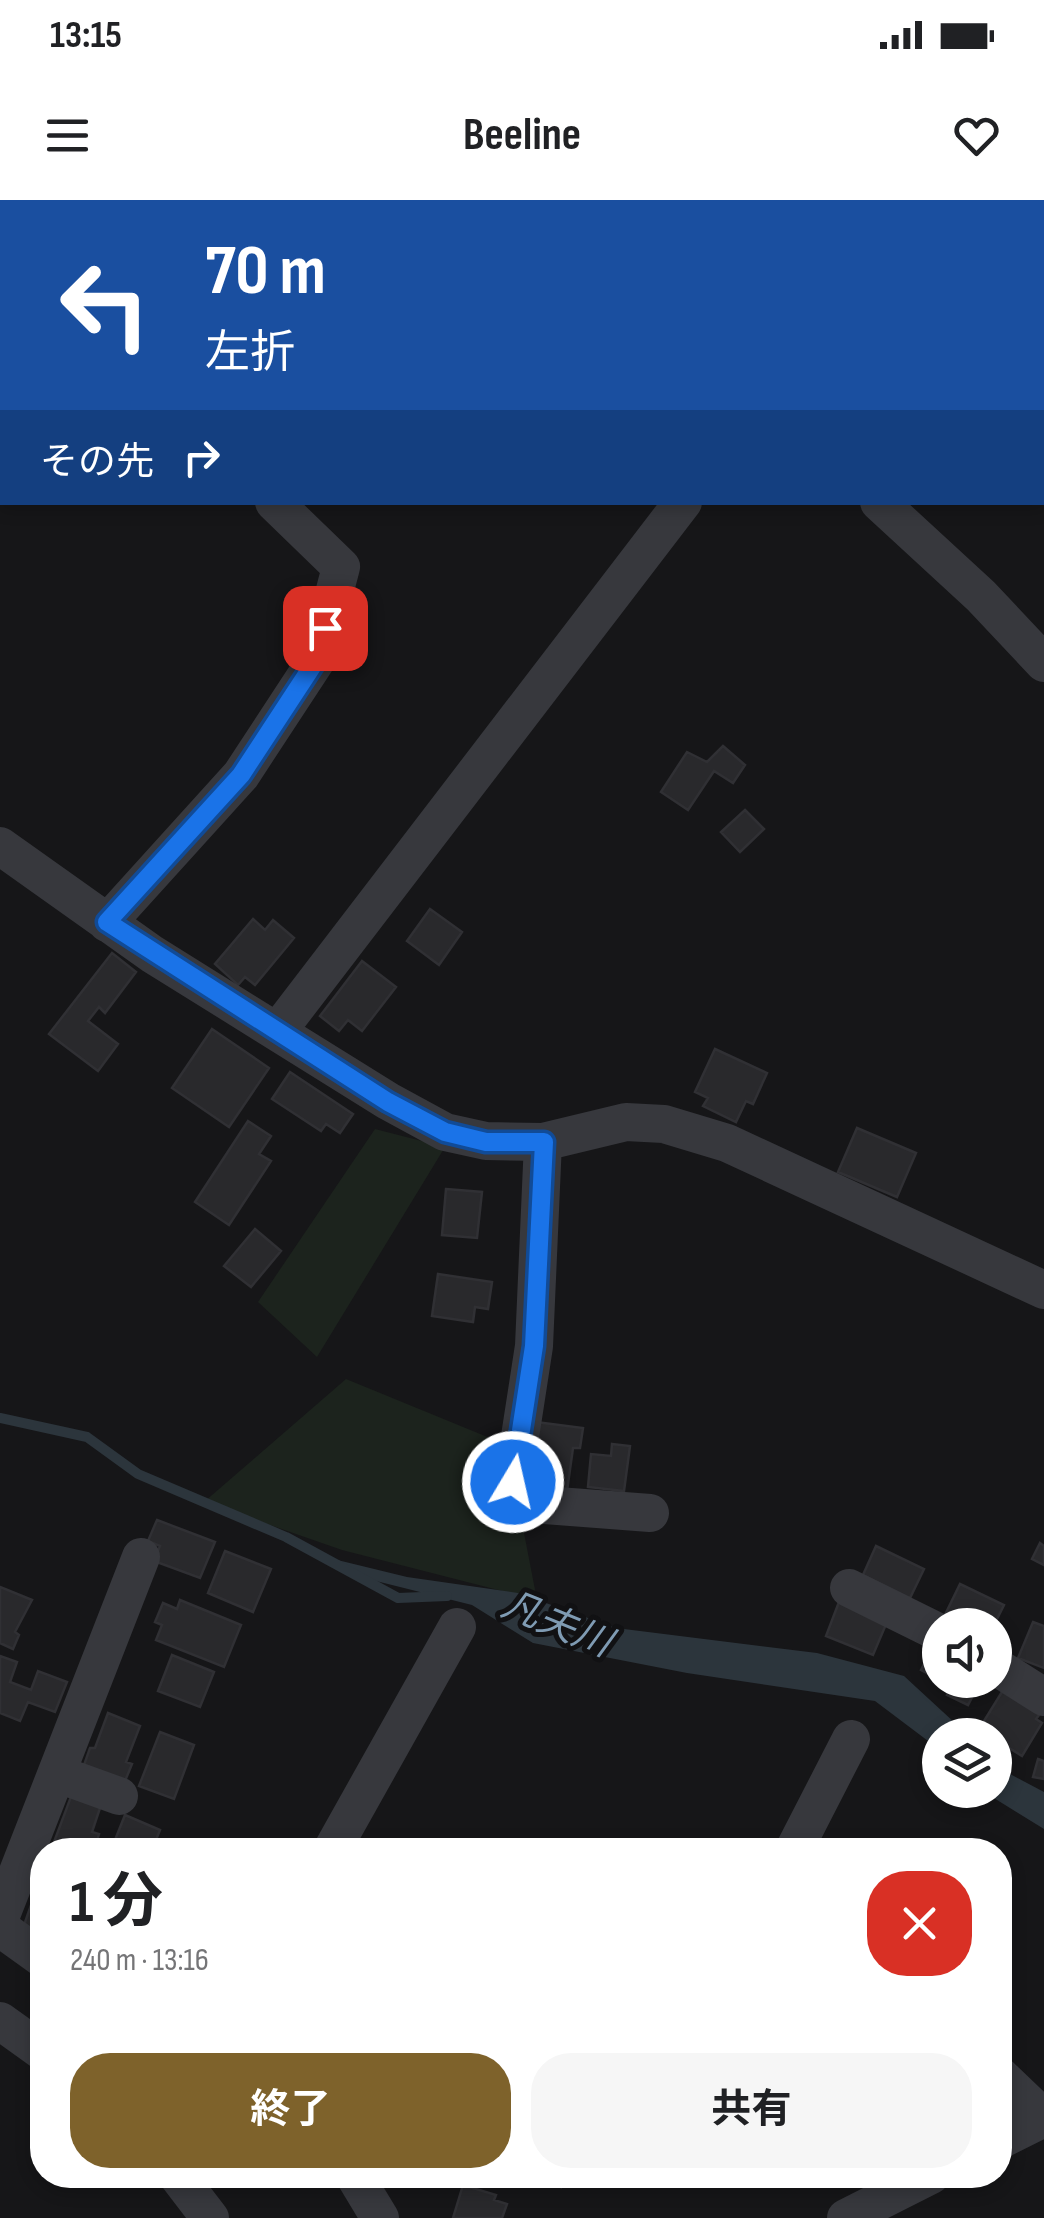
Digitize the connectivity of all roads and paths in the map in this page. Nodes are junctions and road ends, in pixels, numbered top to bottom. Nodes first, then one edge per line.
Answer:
1 (277, 505) edge
2 (682, 505) edge
3 (882, 505) edge
4 (1044, 663) edge
5 (0, 846) edge
6 (107, 922) junction
7 (277, 1032) junction
8 (544, 1142) junction
9 (1044, 1290) edge
10 (650, 1513) dead end
11 (141, 1556) dead end
12 (849, 1588) dead end
13 (922, 1625) edge
14 (458, 1628) dead end
15 (1012, 1677) edge
16 (1044, 1697) edge
17 (851, 1739) dead end
18 (58, 1774) junction
19 (119, 1796) dead end
20 (32, 1838) edge
21 (339, 1838) edge
22 (800, 1838) edge
23 (30, 1844) edge
24 (0, 1918) edge
25 (0, 1928) edge
26 (30, 1949) edge
27 (0, 2021) edge
28 (30, 2043) edge
29 (1012, 2087) edge
30 (1044, 2118) edge
31 (1012, 2134) edge
32 (187, 2188) edge
33 (362, 2188) edge
34 (905, 2188) edge
35 (210, 2218) edge
36 (380, 2218) edge
37 (846, 2218) edge

1 - 6 street
2 - 7 street
3 - 4 street
5 - 6 street
6 - 7 street
7 - 8 street
8 - 9 street
8 - 10 street
11 - 18 street
12 - 13 street
14 - 21 street
15 - 16 street
17 - 22 street
18 - 19 street
18 - 20 street
23 - 24 street
25 - 26 street
27 - 28 street
29 - 30 street
30 - 31 street
32 - 35 street
33 - 36 street
34 - 37 street

